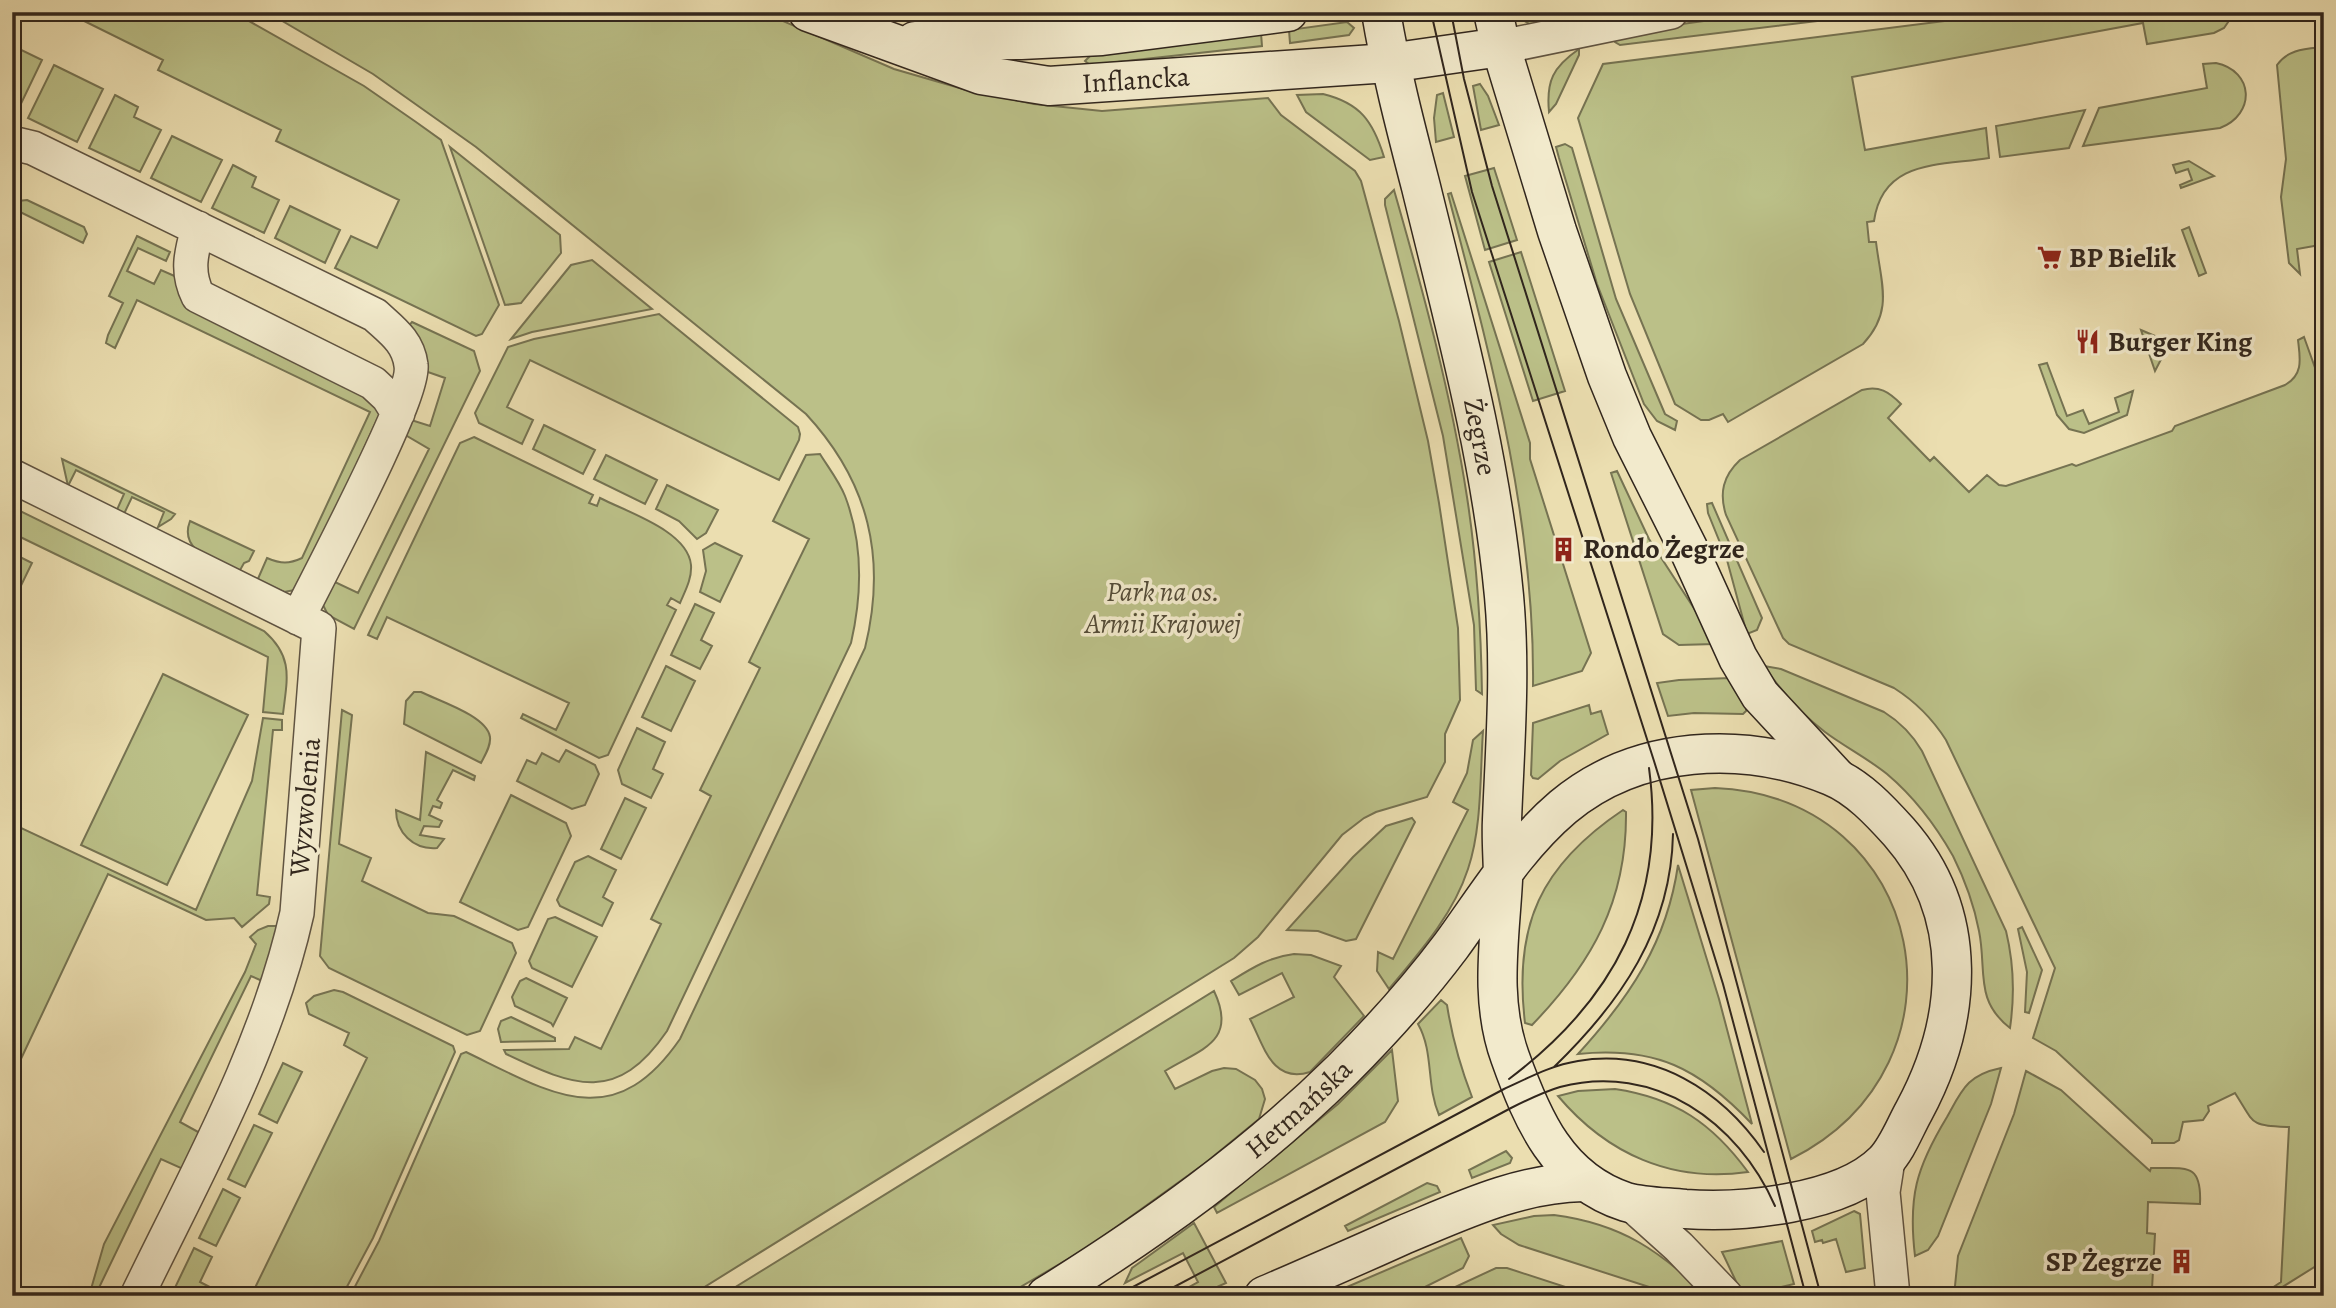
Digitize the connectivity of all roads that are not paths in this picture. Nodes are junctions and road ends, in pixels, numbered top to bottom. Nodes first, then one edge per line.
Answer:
1 (808, 12) edge
2 (1288, 12) edge
3 (1381, 12) edge
4 (1671, 12) edge
5 (1497, 30) edge
6 (888, 41) junction
7 (1389, 63) junction
8 (12, 143) edge
9 (198, 228) junction
10 (398, 413) junction
11 (12, 476) edge
12 (298, 618) junction
13 (1836, 777) junction
14 (1503, 872) junction
15 (1888, 1160) junction
16 (1583, 1182) junction
17 (1630, 1203) junction
18 (137, 1296) edge
19 (1046, 1296) edge
20 (1264, 1296) edge
21 (1726, 1296) edge
22 (1893, 1296) edge

1 - 6 street, Inflancka
2 - 6 street, Inflancka
3 - 7 street, Żegrze
4 - 5 street
5 - 7 street, Inflancka
5 - 13 street
6 - 7 street, Inflancka
7 - 14 street, Żegrze
8 - 9 street
9 - 10 street
9 - 10 street
10 - 12 street
11 - 12 street, Wyzwolenia
12 - 18 street, Wyzwolenia
13 - 14 street
13 - 15 street
14 - 16 street
14 - 19 street, Hetmańska
15 - 17 street
15 - 22 street
16 - 17 street
16 - 20 street
17 - 21 street

